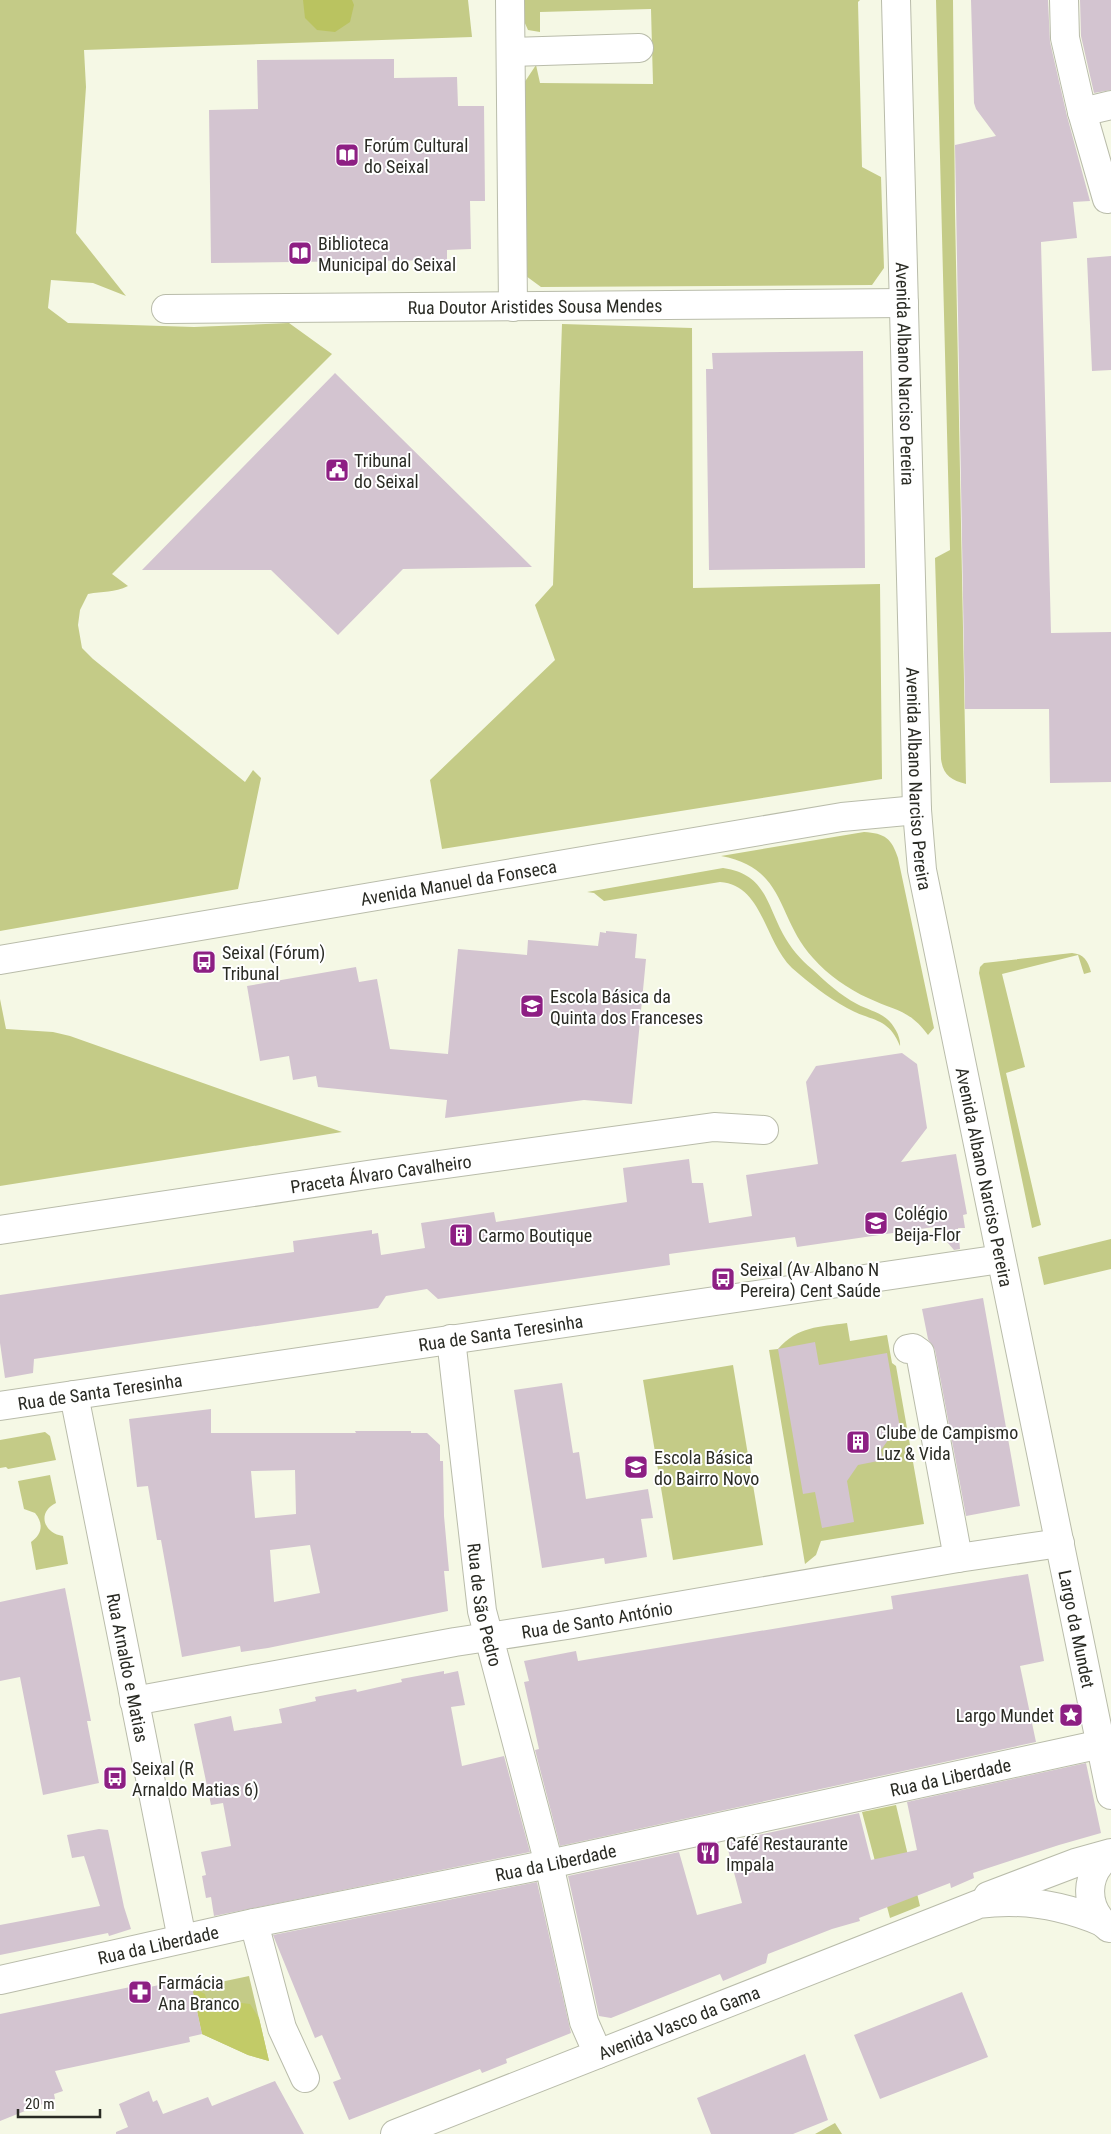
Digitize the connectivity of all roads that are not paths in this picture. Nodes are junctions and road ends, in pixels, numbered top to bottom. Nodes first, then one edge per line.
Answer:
1 (510, 0) edge
2 (896, 0) edge
3 (1064, 0) edge
4 (639, 48) dead end
5 (511, 52) junction
6 (1111, 105) edge
7 (1082, 112) junction
8 (1107, 199) dead end
9 (904, 303) junction
10 (514, 306) junction
11 (166, 308) dead end
12 (917, 810) junction
13 (0, 960) edge
14 (764, 1130) dead end
15 (0, 1230) edge
16 (1001, 1259) junction
17 (451, 1339) junction
18 (908, 1348) dead end
19 (74, 1395) junction
20 (0, 1406) edge
21 (1060, 1543) junction
22 (958, 1558) junction
23 (489, 1637) junction
24 (134, 1701) junction
25 (1106, 1743) edge
26 (1111, 1795) edge
27 (1111, 1853) edge
28 (549, 1864) junction
29 (962, 1909) junction
30 (254, 1923) junction
31 (1108, 1927) edge
32 (182, 1939) junction
33 (0, 1980) edge
34 (598, 2054) junction
35 (305, 2078) dead end
36 (395, 2134) edge

1 - 5 street
2 - 9 street, Avenida Albano Narciso Pereira
3 - 7 street
4 - 5 street
5 - 10 street
6 - 7 street
7 - 8 street
9 - 10 street, Rua Doutor Aristides Sousa Mendes
9 - 12 street, Avenida Albano Narciso Pereira
10 - 11 street, Rua Doutor Aristides Sousa Mendes
12 - 13 street, Avenida Manuel da Fonseca
12 - 16 street, Avenida Albano Narciso Pereira
14 - 15 street, Praceta Álvaro Cavalheiro
16 - 17 street, Rua de Santa Teresinha
16 - 21 street, Avenida Albano Narciso Pereira
17 - 19 street, Rua de Santa Teresinha
17 - 23 street, Rua de São Pedro
18 - 22 street
19 - 20 street, Rua de Santa Teresinha
19 - 24 street, Rua Arnaldo e Matias
21 - 22 street, Rua de Santo António
21 - 25 street, Largo da Mundet
22 - 23 street, Rua de Santo António
23 - 24 street, Rua de Santo António
23 - 28 street, Rua de São Pedro
24 - 32 street, Rua Arnaldo e Matias
25 - 26 street, Largo da Mundet
25 - 28 street, Rua da Liberdade
27 - 29 street, Avenida Vasco da Gama
27 - 31 street
28 - 30 street, Rua da Liberdade
28 - 34 street, Rua de São Pedro
29 - 31 street, Avenida Vasco da Gama
29 - 34 street, Avenida Vasco da Gama
30 - 32 street, Rua da Liberdade
30 - 35 street
32 - 33 street, Rua da Liberdade
34 - 36 street, Avenida Vasco da Gama

